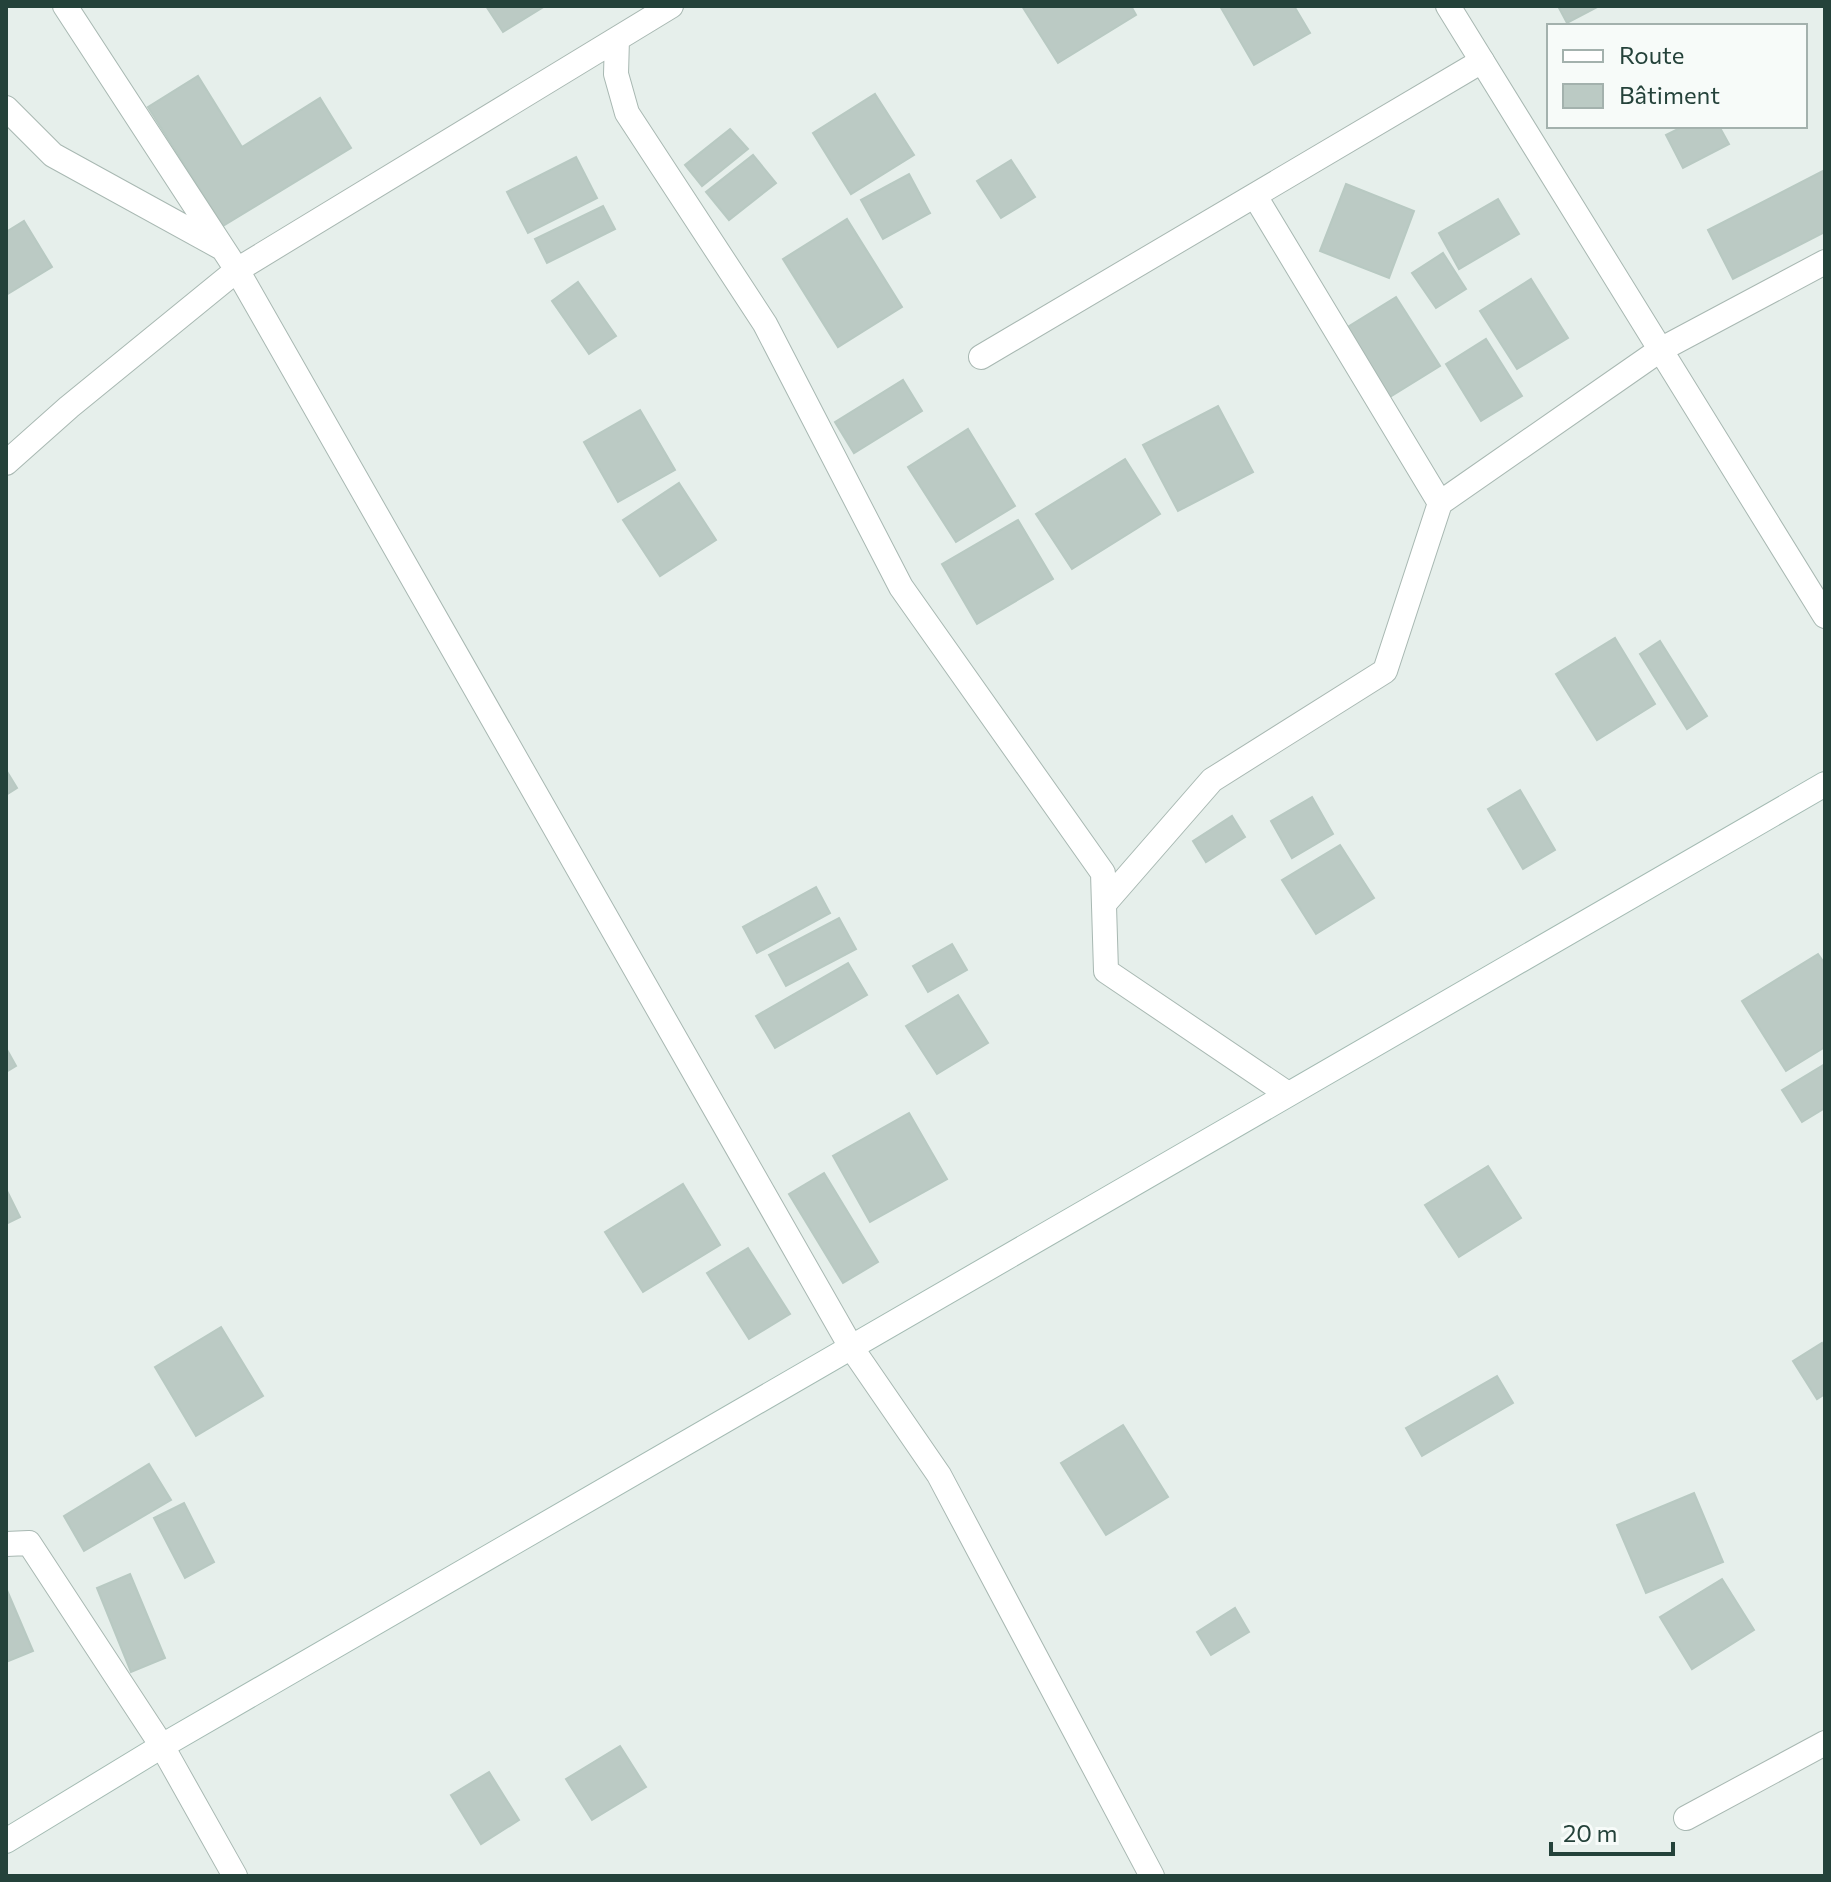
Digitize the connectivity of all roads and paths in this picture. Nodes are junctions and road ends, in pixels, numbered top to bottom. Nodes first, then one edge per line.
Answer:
1 (65, 6) edge
2 (671, 6) edge
3 (1448, 6) edge
4 (617, 39) junction
5 (1482, 61) junction
6 (6, 108) edge
7 (1255, 196) junction
8 (224, 249) junction
9 (1825, 262) edge
10 (237, 270) junction
11 (1660, 350) junction
12 (981, 357) dead end
13 (6, 463) edge
14 (1440, 503) junction
15 (1825, 616) edge
16 (1825, 784) edge
17 (1104, 904) junction
18 (1288, 1094) junction
19 (851, 1347) junction
20 (6, 1544) edge
21 (1825, 1743) edge
22 (162, 1746) junction
23 (1686, 1818) dead end
24 (6, 1841) edge
25 (235, 1876) edge
26 (1152, 1876) edge

1 - 8 street
2 - 4 street
3 - 5 street
4 - 10 street
4 - 17 street
5 - 7 street
5 - 11 street
6 - 8 street
7 - 12 street
7 - 14 street
8 - 10 street
9 - 11 street
10 - 13 street
10 - 19 street
11 - 14 street
11 - 15 street
14 - 17 street
16 - 18 street
17 - 18 street
18 - 19 street
19 - 22 street
19 - 26 street
20 - 22 street
21 - 23 street
22 - 24 street
22 - 25 street

